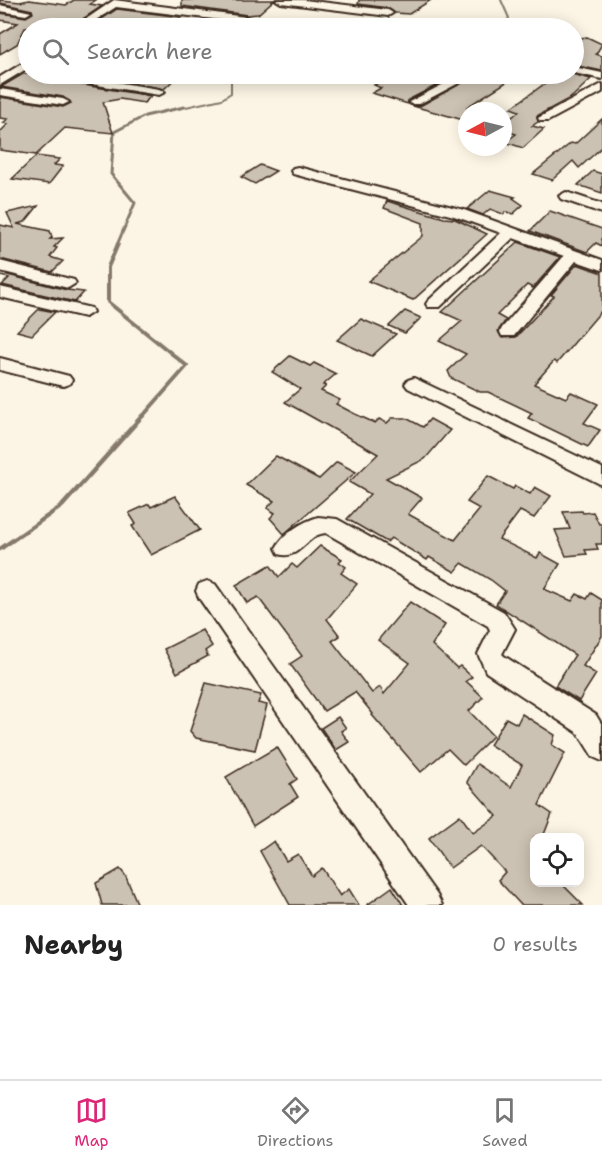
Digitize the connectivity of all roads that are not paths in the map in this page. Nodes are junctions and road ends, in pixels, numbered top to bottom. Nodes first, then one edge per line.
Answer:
1 (281, 0) edge
2 (117, 2) edge
3 (0, 8) edge
4 (26, 12) dead end
5 (388, 13) dead end
6 (93, 18) edge
7 (232, 18) edge
8 (18, 72) edge
9 (584, 72) edge
10 (602, 76) edge
11 (0, 82) edge
12 (109, 84) edge
13 (451, 84) edge
14 (602, 87) edge
15 (0, 92) edge
16 (159, 92) dead end
17 (63, 102) dead end
18 (415, 102) dead end
19 (544, 118) dead end
20 (298, 171) dead end
21 (566, 196) dead end
22 (602, 208) edge
23 (512, 231) junction
24 (574, 254) junction
25 (602, 265) edge
26 (0, 266) edge
27 (68, 283) dead end
28 (0, 292) edge
29 (434, 304) dead end
30 (85, 312) dead end
31 (508, 332) dead end
32 (0, 364) edge
33 (63, 380) dead end
34 (414, 384) dead end
35 (602, 477) edge
36 (287, 548) dead end
37 (207, 591) dead end
38 (602, 748) edge
39 (427, 905) edge

1 - 5 street
2 - 6 street
2 - 7 street
3 - 4 street
8 - 11 street
9 - 10 street
12 - 16 street
13 - 18 street
14 - 19 street
15 - 17 street
20 - 23 street
21 - 22 street
23 - 24 street
23 - 29 street
24 - 25 street
24 - 31 street
26 - 27 street
28 - 30 street
32 - 33 street
34 - 35 street
36 - 38 street
37 - 39 street

